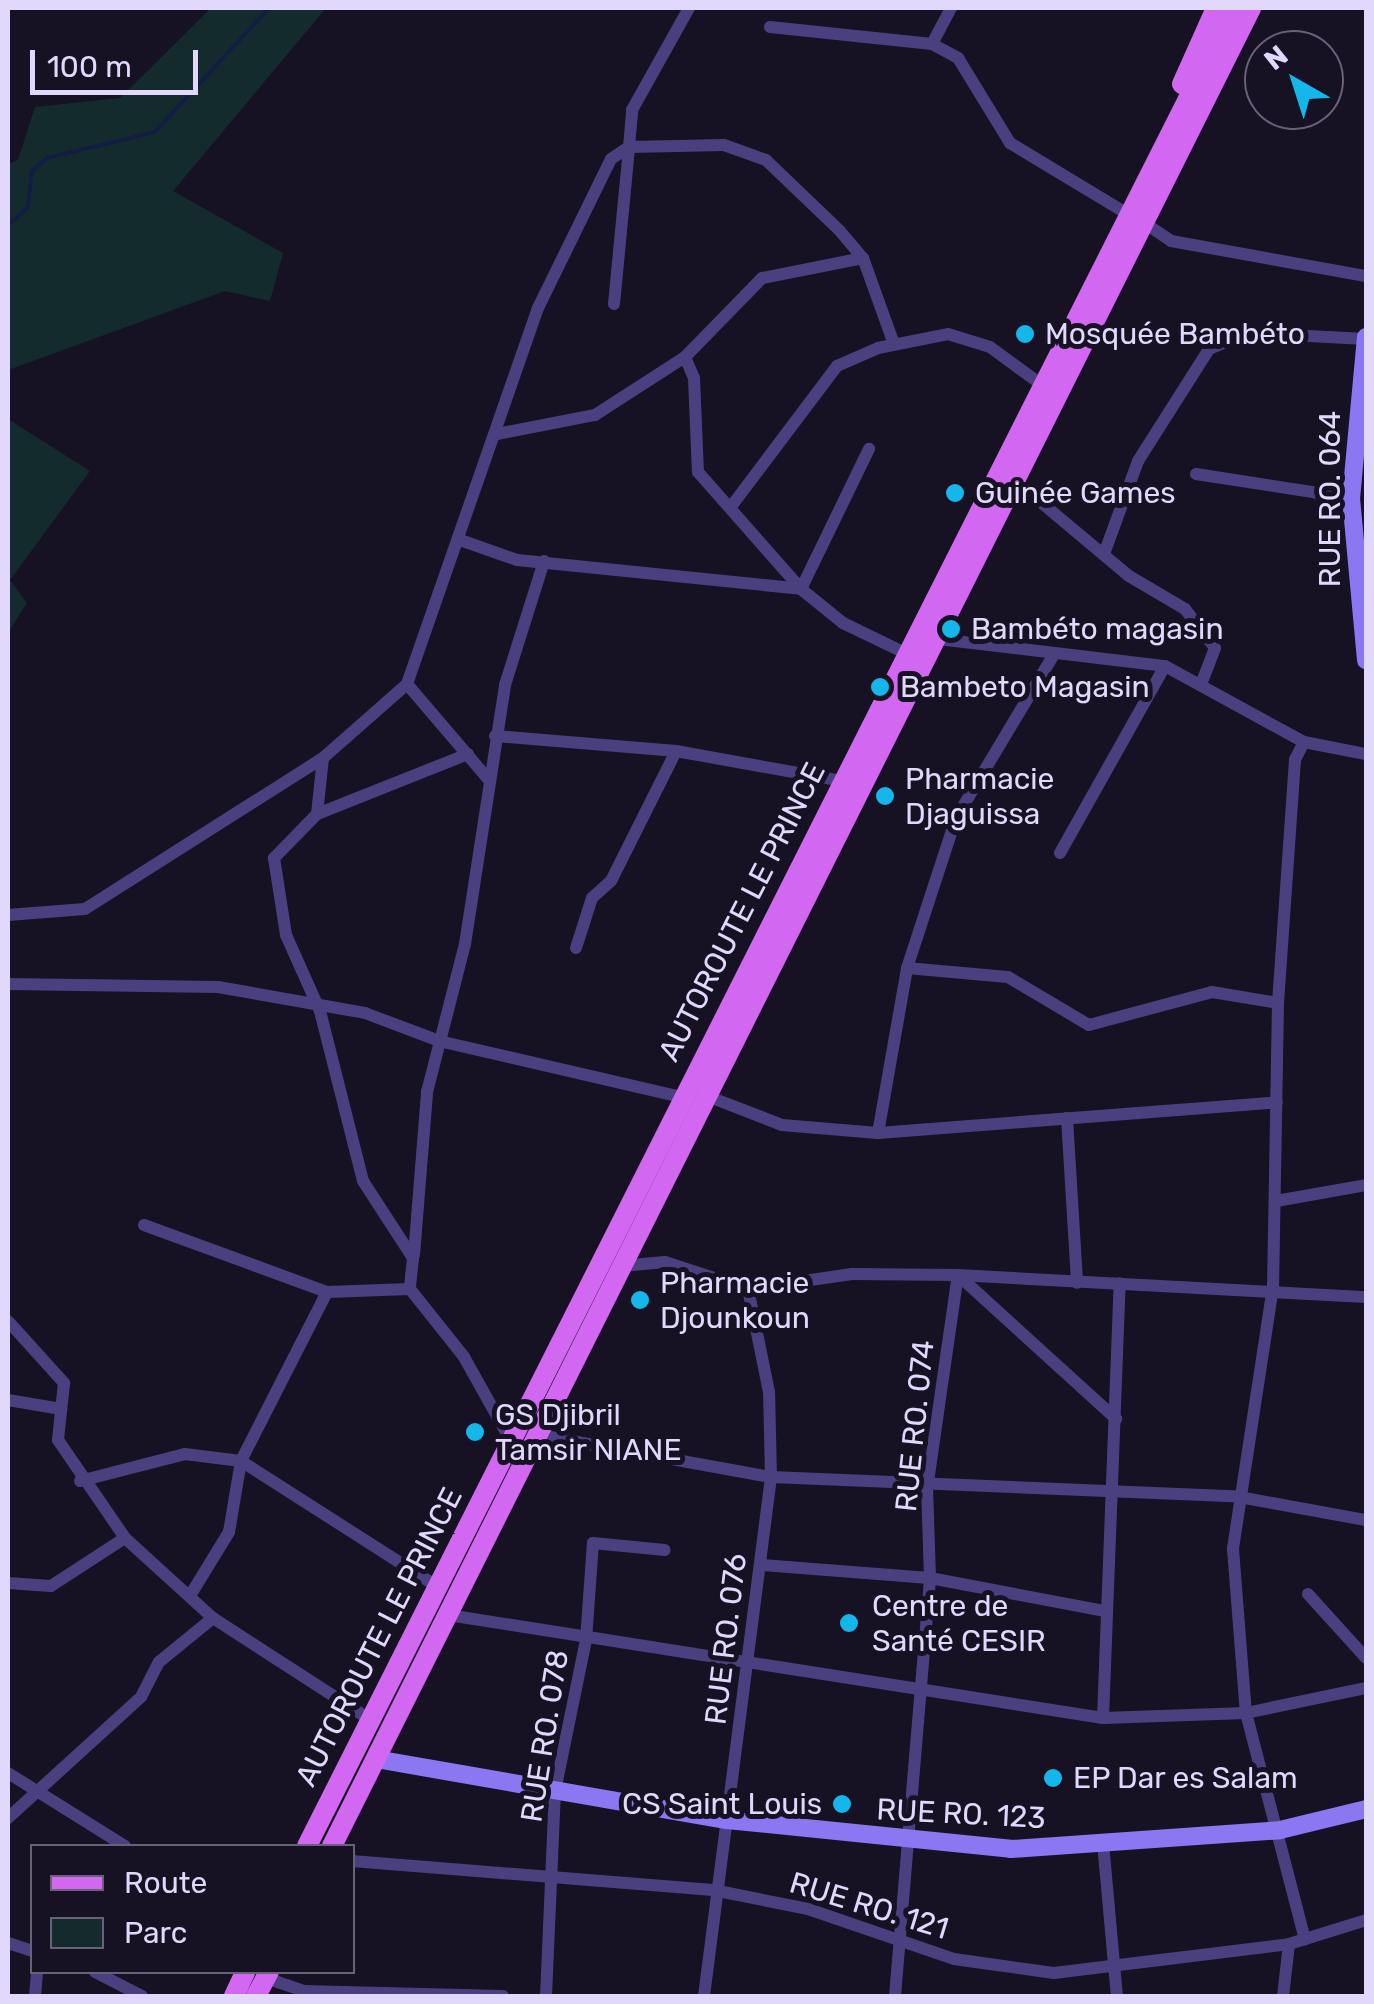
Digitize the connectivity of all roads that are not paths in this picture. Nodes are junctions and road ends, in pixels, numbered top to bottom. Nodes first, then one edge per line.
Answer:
1 (689, 8) edge
2 (952, 8) edge
3 (1216, 8) edge
4 (1249, 9) edge
5 (770, 26) dead end
6 (932, 44) junction
7 (629, 147) junction
8 (1138, 220) junction
9 (862, 258) junction
10 (1366, 276) edge
11 (614, 304) dead end
12 (1366, 338) edge
13 (894, 344) junction
14 (685, 357) junction
15 (1046, 388) junction
16 (497, 434) junction
17 (870, 449) dead end
18 (1196, 474) dead end
19 (1018, 483) junction
20 (1351, 498) junction
21 (730, 508) junction
22 (463, 540) junction
23 (1104, 554) junction
24 (544, 560) junction
25 (801, 589) junction
26 (938, 639) junction
27 (907, 654) junction
28 (1054, 654) junction
29 (1366, 660) edge
30 (1165, 666) junction
31 (1202, 682) junction
32 (407, 684) junction
33 (495, 736) junction
34 (1304, 742) junction
35 (676, 751) junction
36 (468, 754) junction
37 (1366, 754) edge
38 (322, 758) junction
39 (489, 780) junction
40 (843, 781) junction
41 (317, 814) junction
42 (1060, 853) dead end
43 (8, 914) edge
44 (576, 948) dead end
45 (906, 968) junction
46 (8, 984) edge
47 (1278, 1002) junction
48 (320, 1011) junction
49 (439, 1041) junction
50 (708, 1096) junction
51 (680, 1097) junction
52 (1277, 1102) junction
53 (1067, 1118) junction
54 (878, 1134) junction
55 (1366, 1185) edge
56 (1276, 1201) junction
57 (144, 1225) dead end
58 (414, 1258) junction
59 (621, 1266) junction
60 (958, 1274) junction
61 (1077, 1283) junction
62 (1120, 1284) junction
63 (1273, 1287) junction
64 (410, 1289) junction
65 (748, 1289) junction
66 (327, 1292) junction
67 (1366, 1297) edge
68 (8, 1321) edge
69 (8, 1400) edge
70 (62, 1409) junction
71 (1116, 1419) junction
72 (539, 1436) junction
73 (511, 1441) junction
74 (241, 1461) junction
75 (772, 1476) junction
76 (80, 1481) junction
77 (928, 1489) junction
78 (1113, 1491) junction
79 (1238, 1497) junction
80 (1366, 1520) edge
81 (125, 1538) junction
82 (665, 1550) dead end
83 (760, 1565) junction
84 (930, 1578) junction
85 (8, 1583) edge
86 (438, 1586) junction
87 (191, 1594) junction
88 (1308, 1594) dead end
89 (1104, 1611) junction
90 (448, 1615) junction
91 (213, 1618) junction
92 (586, 1640) junction
93 (1366, 1658) edge
94 (748, 1668) junction
95 (1366, 1688) edge
96 (920, 1696) junction
97 (1246, 1713) junction
98 (1103, 1718) junction
99 (372, 1721) junction
100 (376, 1759) junction
101 (8, 1773) edge
102 (555, 1791) junction
103 (36, 1792) junction
104 (1366, 1810) edge
105 (8, 1818) edge
106 (726, 1820) junction
107 (1280, 1830) junction
108 (907, 1843) junction
109 (1102, 1843) junction
110 (122, 1844) edge
111 (308, 1844) edge
112 (333, 1844) edge
113 (355, 1861) edge
114 (556, 1876) junction
115 (713, 1890) junction
116 (1366, 1920) edge
117 (1305, 1939) junction
118 (899, 1943) junction
119 (1289, 1944) junction
120 (1114, 1970) junction
121 (99, 1974) edge
122 (259, 1979) edge
123 (305, 1994) edge
124 (142, 1996) edge
125 (234, 1996) edge
126 (503, 1996) edge
127 (546, 1996) edge
128 (704, 1996) edge
129 (895, 1996) edge
130 (1117, 1996) edge
131 (1283, 1996) edge

1 - 7 street
2 - 6 street
3 - 8 main road
4 - 8 main road, AUTOROUTE LE PRINCE
4 - 8 main road
5 - 6 street
6 - 8 street
7 - 9 street
7 - 11 street
7 - 16 street
8 - 10 street
8 - 15 main road, AUTOROUTE LE PRINCE
8 - 19 main road, AUTOROUTE LE PRINCE
9 - 13 street
9 - 14 street
12 - 20 street, RUE RO. 064
12 - 23 street
13 - 15 street
13 - 21 street
14 - 16 street
14 - 21 street
15 - 27 main road, AUTOROUTE LE PRINCE
16 - 22 street
17 - 25 street
18 - 20 street
19 - 23 street
19 - 26 main road, AUTOROUTE LE PRINCE
20 - 29 street, RUE RO. 064
21 - 25 street
22 - 24 street
22 - 32 street
23 - 31 street
24 - 25 street
24 - 33 street
25 - 27 street
26 - 28 street
26 - 50 main road, AUTOROUTE LE PRINCE
27 - 40 main road, AUTOROUTE LE PRINCE
28 - 30 street
28 - 45 street
30 - 31 street
30 - 42 street
31 - 34 street
32 - 36 street
32 - 38 street
33 - 35 street
33 - 39 street
34 - 37 street
34 - 47 street
35 - 40 street
35 - 44 street
36 - 39 street
36 - 41 street
38 - 41 street
38 - 43 street
39 - 49 street
40 - 51 main road, AUTOROUTE LE PRINCE
41 - 48 street
45 - 47 street
45 - 54 street
46 - 48 street
47 - 52 street
48 - 49 street
48 - 58 street
49 - 51 street
49 - 58 street
50 - 54 street
50 - 59 main road, AUTOROUTE LE PRINCE
51 - 73 main road, AUTOROUTE LE PRINCE
52 - 53 street
52 - 56 street
53 - 54 street
53 - 61 street
55 - 56 street
56 - 63 street
57 - 66 street
58 - 64 street
59 - 65 street
59 - 72 main road, AUTOROUTE LE PRINCE
60 - 61 street
60 - 65 street
60 - 71 street
60 - 77 street, RUE RO. 074
61 - 62 street
62 - 63 street
62 - 71 street
63 - 67 street
63 - 79 street
64 - 66 street
64 - 73 street
65 - 75 street, RUE RO. 076
66 - 74 street
68 - 70 street
69 - 70 street
70 - 76 street
71 - 78 street
72 - 75 street
72 - 90 main road, AUTOROUTE LE PRINCE
73 - 86 main road, AUTOROUTE LE PRINCE
74 - 76 street
74 - 86 street
74 - 87 street
75 - 77 street
75 - 83 street, RUE RO. 076
76 - 81 street
77 - 78 street
77 - 84 street, RUE RO. 074
78 - 79 street
78 - 89 street
79 - 80 street
79 - 97 street
81 - 85 street
81 - 87 street
82 - 92 street, RUE RO. 078
83 - 84 street
83 - 94 street, RUE RO. 076
84 - 89 street
84 - 96 street, RUE RO. 074
86 - 99 main road, AUTOROUTE LE PRINCE
87 - 91 street
88 - 93 street
89 - 98 street
90 - 92 street
90 - 100 main road, AUTOROUTE LE PRINCE
91 - 99 street
91 - 103 street
92 - 94 street
92 - 102 street, RUE RO. 078
94 - 96 street
94 - 106 street, RUE RO. 076
95 - 97 street
96 - 98 street
96 - 108 street, RUE RO. 074
97 - 98 street
97 - 107 street
99 - 111 main road, AUTOROUTE LE PRINCE
100 - 102 street, RUE RO. 123
100 - 112 main road, AUTOROUTE LE PRINCE
101 - 103 street
102 - 106 street, RUE RO. 123
102 - 114 street, RUE RO. 078
103 - 105 street
103 - 110 street
104 - 107 street, RUE RO. 123
106 - 108 street, RUE RO. 123
106 - 115 street, RUE RO. 076
107 - 109 street, RUE RO. 123
107 - 117 street
108 - 109 street, RUE RO. 123
108 - 118 street, RUE RO. 074
109 - 120 street
113 - 114 street, RUE RO. 121
114 - 115 street, RUE RO. 121
114 - 127 street, RUE RO. 078
115 - 118 street, RUE RO. 121
115 - 128 street, RUE RO. 076
116 - 117 street, RUE RO. 121
117 - 119 street, RUE RO. 121
118 - 120 street, RUE RO. 121
118 - 129 street, RUE RO. 074
119 - 120 street, RUE RO. 121
119 - 131 street
120 - 130 street
121 - 124 street
122 - 123 street
122 - 125 main road
123 - 126 street

